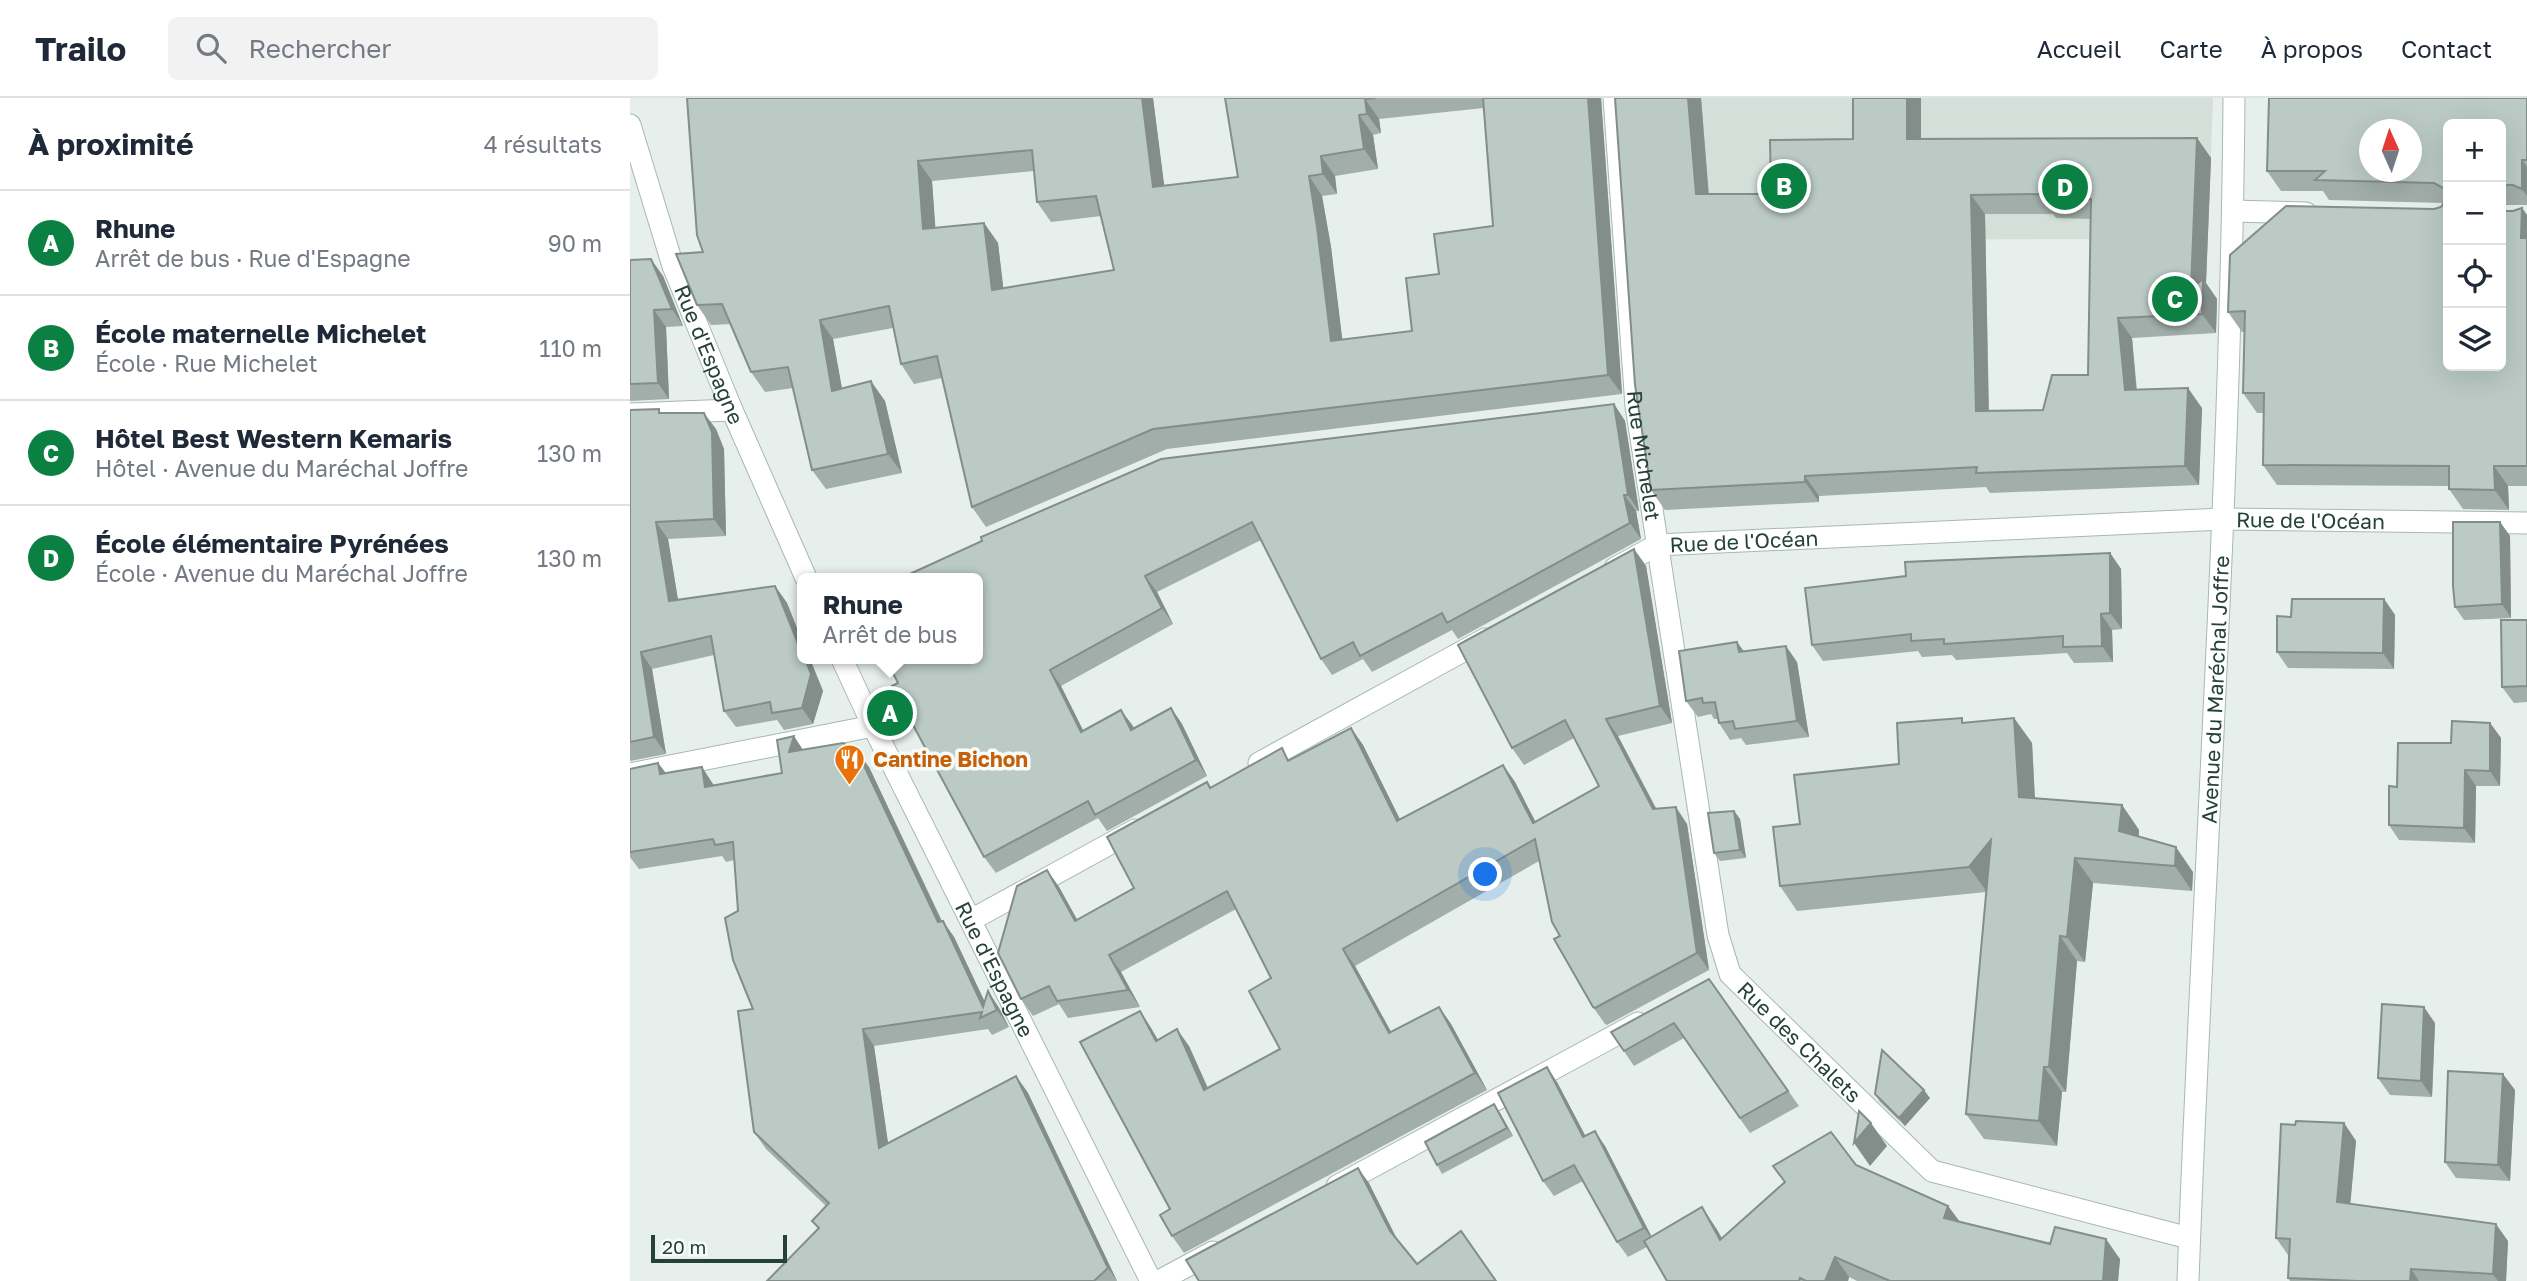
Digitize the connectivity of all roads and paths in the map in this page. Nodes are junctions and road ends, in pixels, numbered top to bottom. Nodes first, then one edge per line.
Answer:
1 (1614, 98) edge
2 (2234, 98) edge
3 (630, 125) edge
4 (2233, 211) junction
5 (2327, 213) edge
6 (1636, 406) junction
7 (1609, 410) edge
8 (732, 411) junction
9 (630, 414) edge
10 (2222, 519) junction
11 (2527, 523) edge
12 (1657, 545) junction
13 (804, 573) edge
14 (1596, 578) edge
15 (1498, 632) edge
16 (844, 664) edge
17 (873, 726) junction
18 (1241, 772) edge
19 (630, 774) edge
20 (1155, 819) edge
21 (971, 920) junction
22 (1723, 978) joint
23 (1657, 1013) edge
24 (1317, 1196) edge
25 (2189, 1238) junction
26 (1232, 1242) edge
27 (1151, 1281) edge
28 (1159, 1281) edge
29 (2188, 1281) edge

1 - 6 street, Rue Michelet
2 - 4 street, Avenue du Maréchal Joffre
3 - 8 street, Rue d'Espagne
4 - 5 street
4 - 10 street, Avenue du Maréchal Joffre
6 - 7 street
6 - 12 street, Rue Michelet
8 - 9 street
8 - 13 street, Rue d'Espagne
10 - 11 street, Rue de l'Océan
10 - 12 street, Rue de l'Océan
10 - 25 street, Avenue du Maréchal Joffre
12 - 14 street, Rue de l'Océan
12 - 22 street, Rue Michelet
15 - 18 street
16 - 17 street, Rue d'Espagne
17 - 19 street
17 - 21 street, Rue d'Espagne
20 - 21 street
21 - 27 street, Rue d'Espagne
22 - 25 street, Rue des Chalets
23 - 24 street
25 - 29 street, Avenue du Maréchal Joffre
26 - 28 street

